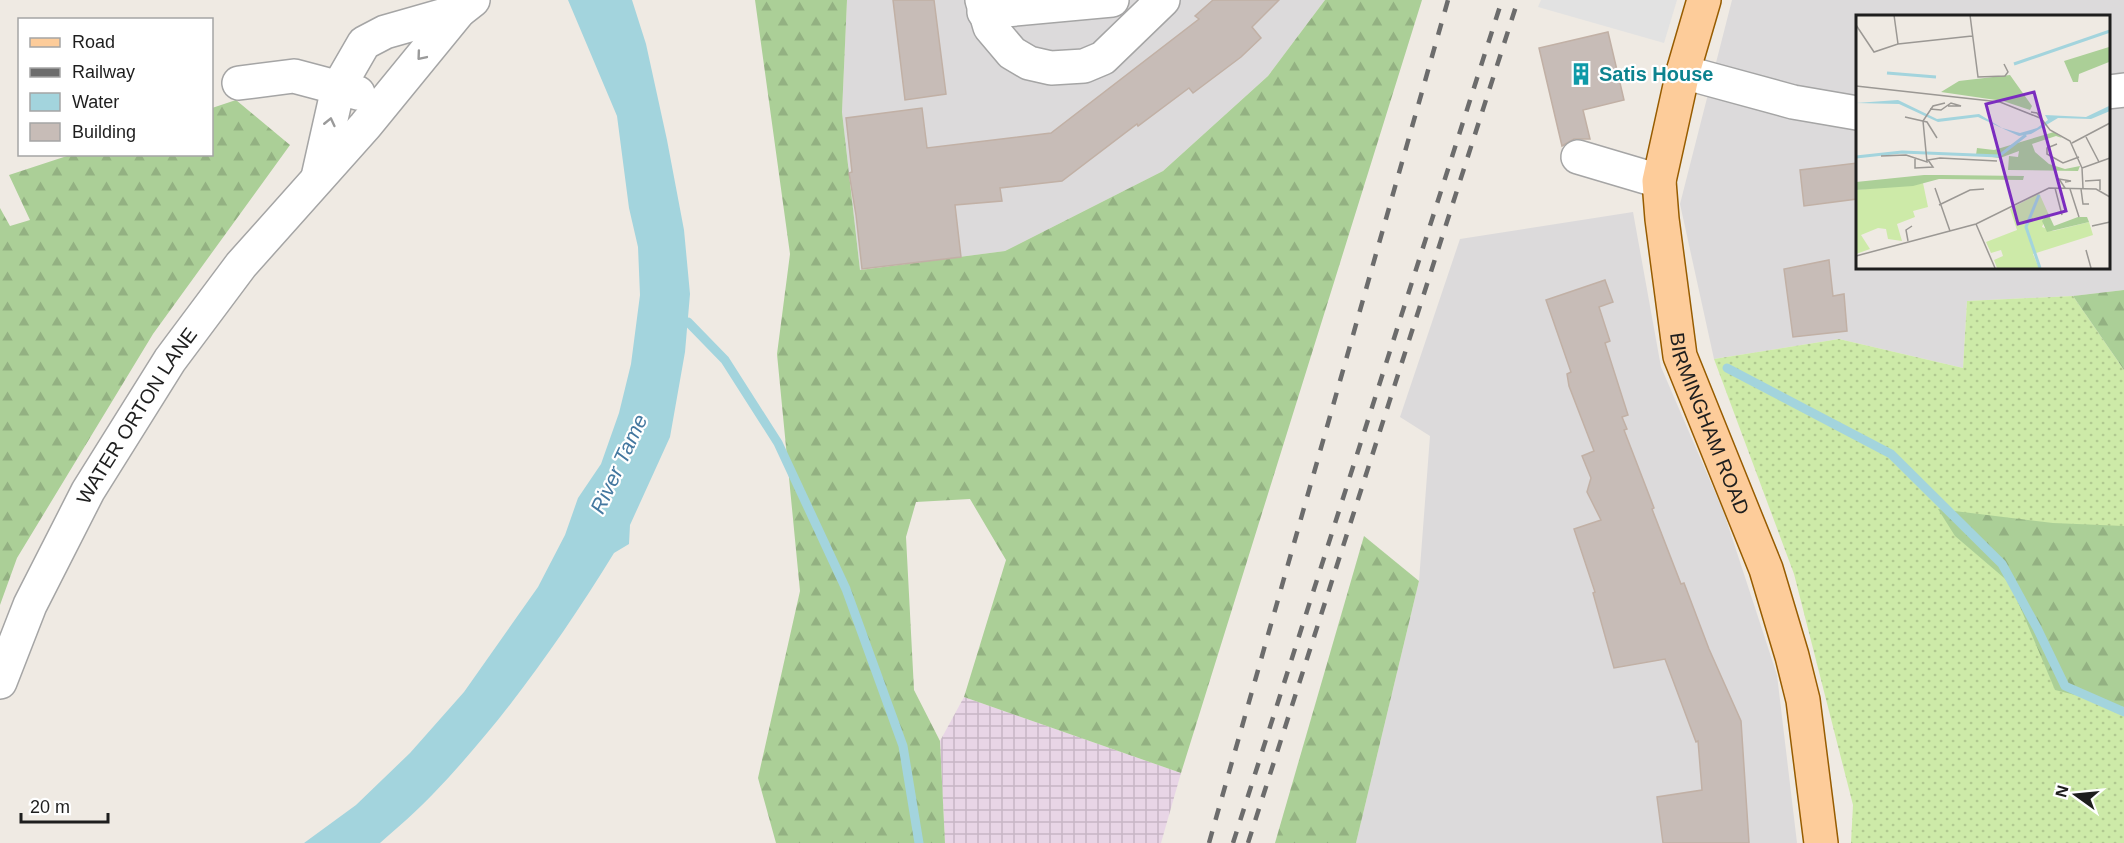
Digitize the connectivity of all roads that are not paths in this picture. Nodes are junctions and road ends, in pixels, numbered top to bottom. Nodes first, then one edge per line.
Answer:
1 (1112, 0) edge
2 (1163, 0) edge
3 (1704, 0) edge
4 (466, 6) edge
5 (983, 6) edge
6 (1683, 72) junction
7 (239, 83) dead end
8 (338, 88) junction
9 (2124, 90) edge
10 (2109, 92) edge
11 (389, 95) junction
12 (1856, 113) edge
13 (1578, 157) dead end
14 (317, 179) junction
15 (1659, 181) junction
16 (0, 682) edge
17 (1821, 843) edge

1 - 5 street
2 - 5 street
3 - 6 main road, BIRMINGHAM ROAD
4 - 8 street, WATER ORTON LANE
4 -> 11 street, WATER ORTON LANE
6 - 12 street
6 - 15 main road, BIRMINGHAM ROAD
7 - 8 street
8 - 11 street
14 -> 8 street, WATER ORTON LANE
9 - 10 street
11 - 14 street, WATER ORTON LANE
13 - 15 street
14 - 16 street, WATER ORTON LANE
15 - 17 main road, BIRMINGHAM ROAD

